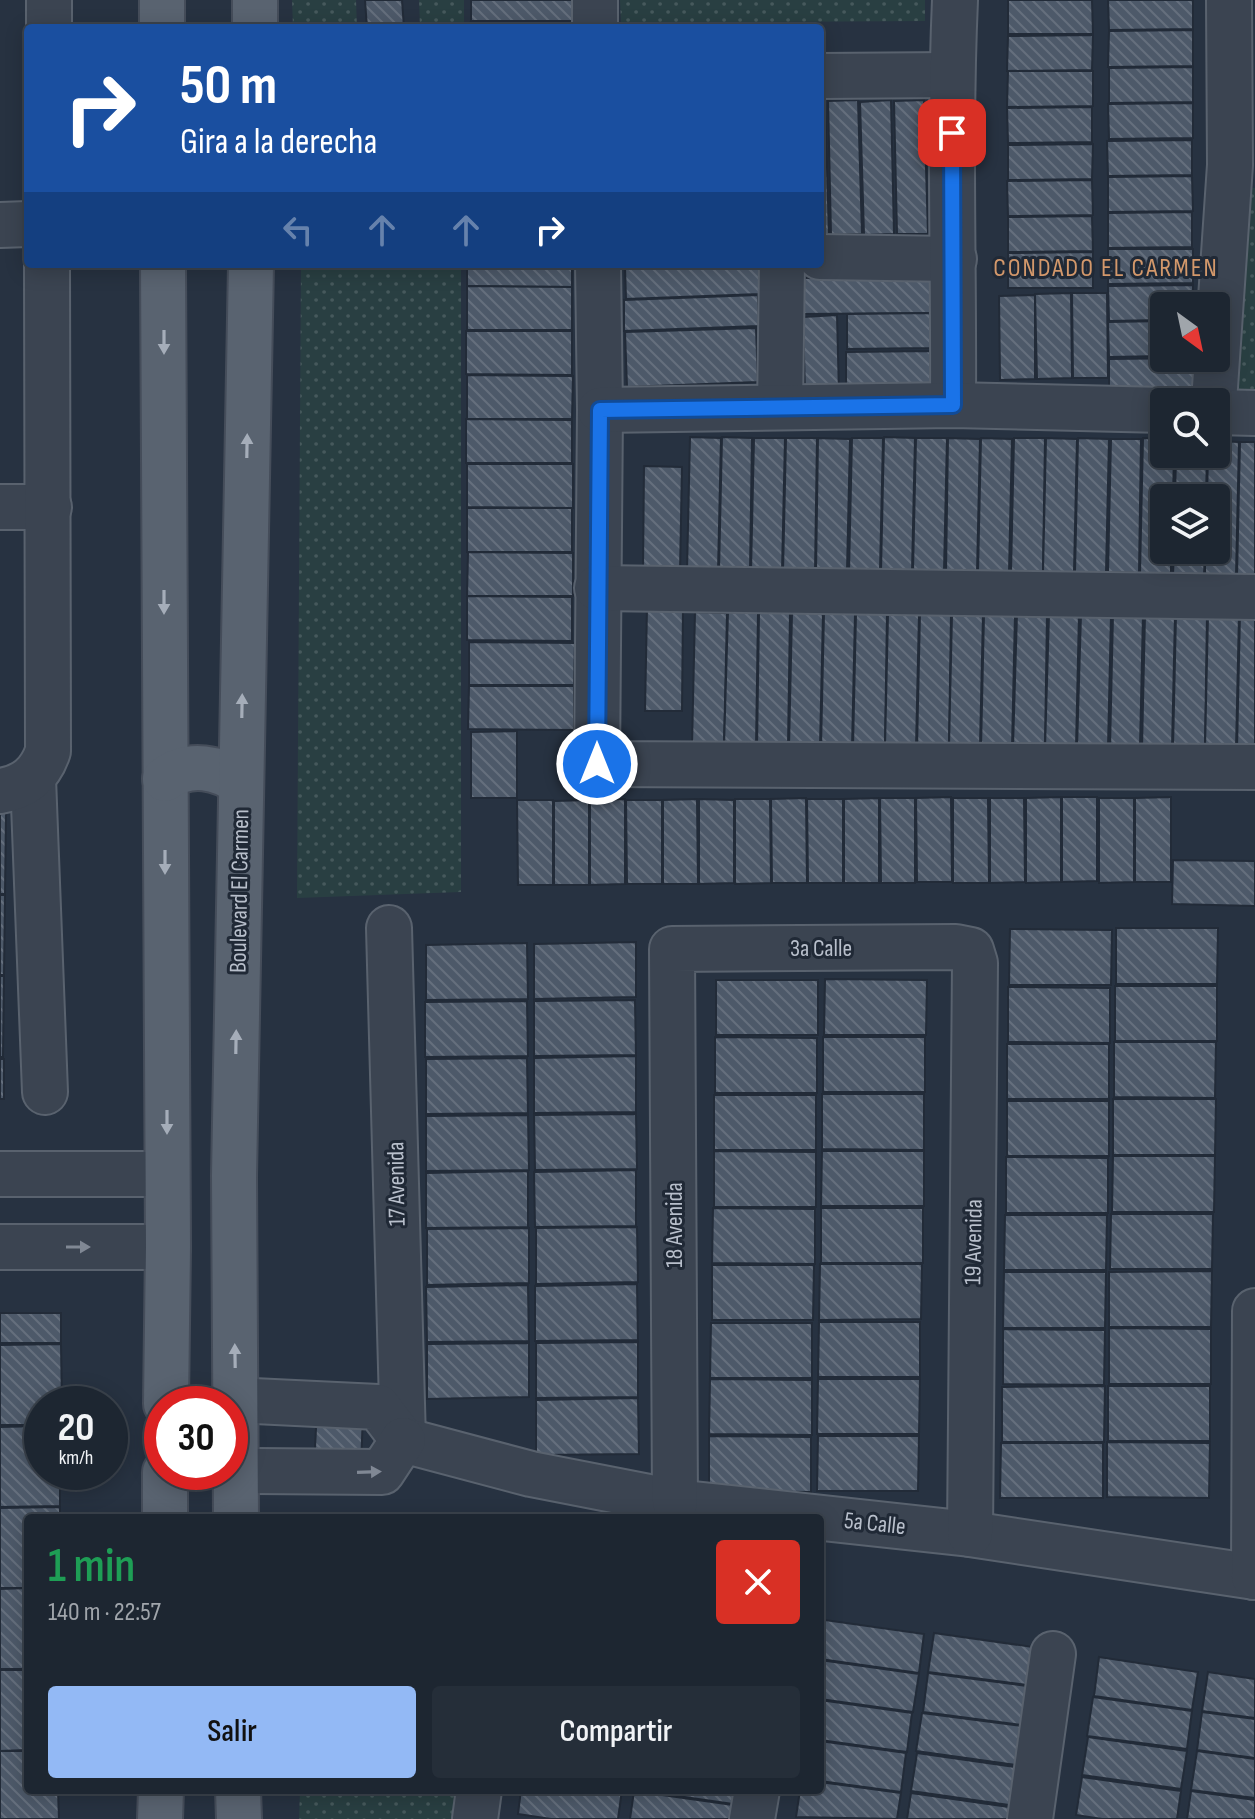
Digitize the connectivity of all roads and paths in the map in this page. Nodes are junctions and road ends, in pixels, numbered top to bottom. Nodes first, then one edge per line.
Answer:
1 (49, 0) edge
2 (162, 0) edge
3 (255, 0) edge
4 (595, 0) edge
5 (955, 0) edge
6 (1229, 0) edge
7 (49, 24) edge
8 (162, 24) edge
9 (255, 24) edge
10 (595, 24) edge
11 (951, 75) junction
12 (824, 76) edge
13 (1242, 166) edge
14 (24, 224) edge
15 (0, 225) edge
16 (824, 257) edge
17 (954, 259) junction
18 (47, 268) edge
19 (163, 268) edge
20 (251, 268) edge
21 (598, 268) edge
22 (782, 268) edge
23 (1216, 388) edge
24 (953, 405) junction
25 (780, 407) junction
26 (600, 410) junction
27 (1150, 410) edge
28 (1230, 412) edge
29 (1255, 413) edge
30 (0, 507) edge
31 (49, 507) junction
32 (597, 588) junction
33 (1255, 597) edge
34 (1255, 767) edge
35 (165, 779) junction
36 (16, 784) edge
37 (241, 784) junction
38 (389, 928) dead end
39 (672, 949) joint
40 (971, 950) joint
41 (45, 1092) dead end
42 (0, 1174) edge
43 (167, 1174) junction
44 (0, 1247) edge
45 (168, 1247) junction
46 (1255, 1311) edge
47 (166, 1386) edge
48 (235, 1386) edge
49 (248, 1401) edge
50 (403, 1440) junction
51 (248, 1471) edge
52 (165, 1490) edge
53 (236, 1490) edge
54 (675, 1502) junction
55 (165, 1514) edge
56 (236, 1514) edge
57 (786, 1514) edge
58 (824, 1518) edge
59 (970, 1534) junction
60 (1255, 1577) edge
61 (1053, 1654) dead end
62 (161, 1794) edge
63 (238, 1794) edge
64 (478, 1794) edge
65 (756, 1794) edge
66 (160, 1819) edge
67 (239, 1819) edge
68 (475, 1819) edge
69 (752, 1819) edge
70 (1030, 1819) edge

1 - 7 street
2 - 8 main road
3 - 9 main road
4 - 10 street
5 - 11 street
6 - 13 street
11 - 12 street
11 - 17 street
13 - 23 street
14 - 15 street
16 - 17 street
17 - 24 street
18 - 31 street
19 -> 35 main road
37 -> 20 main road, Boulevard El Carmen
21 - 26 street
22 - 25 street
24 - 25 street
24 - 27 street
25 - 26 street
26 - 32 street
28 - 29 street
30 - 31 street
31 - 36 street
32 - 33 street
32 - 34 street
35 - 37 main road
35 -> 43 main road
36 - 41 street
48 -> 37 main road, Boulevard El Carmen
38 - 50 street, 17 Avenida
39 - 40 street, 3a Calle
39 - 54 street, 18 Avenida
40 - 59 street, 19 Avenida
42 - 43 street
43 - 45 main road
44 -> 45 street
45 - 47 main road
46 - 60 street
49 - 50 street
51 -> 50 street
50 - 54 street, 5a Calle
52 - 55 main road
53 - 56 main road, Boulevard El Carmen
54 - 57 street, 5a Calle
58 - 59 street, 5a Calle
59 - 60 street, 5a Calle
61 - 70 street
62 - 66 main road
63 - 67 main road
64 - 68 street
65 - 69 street

